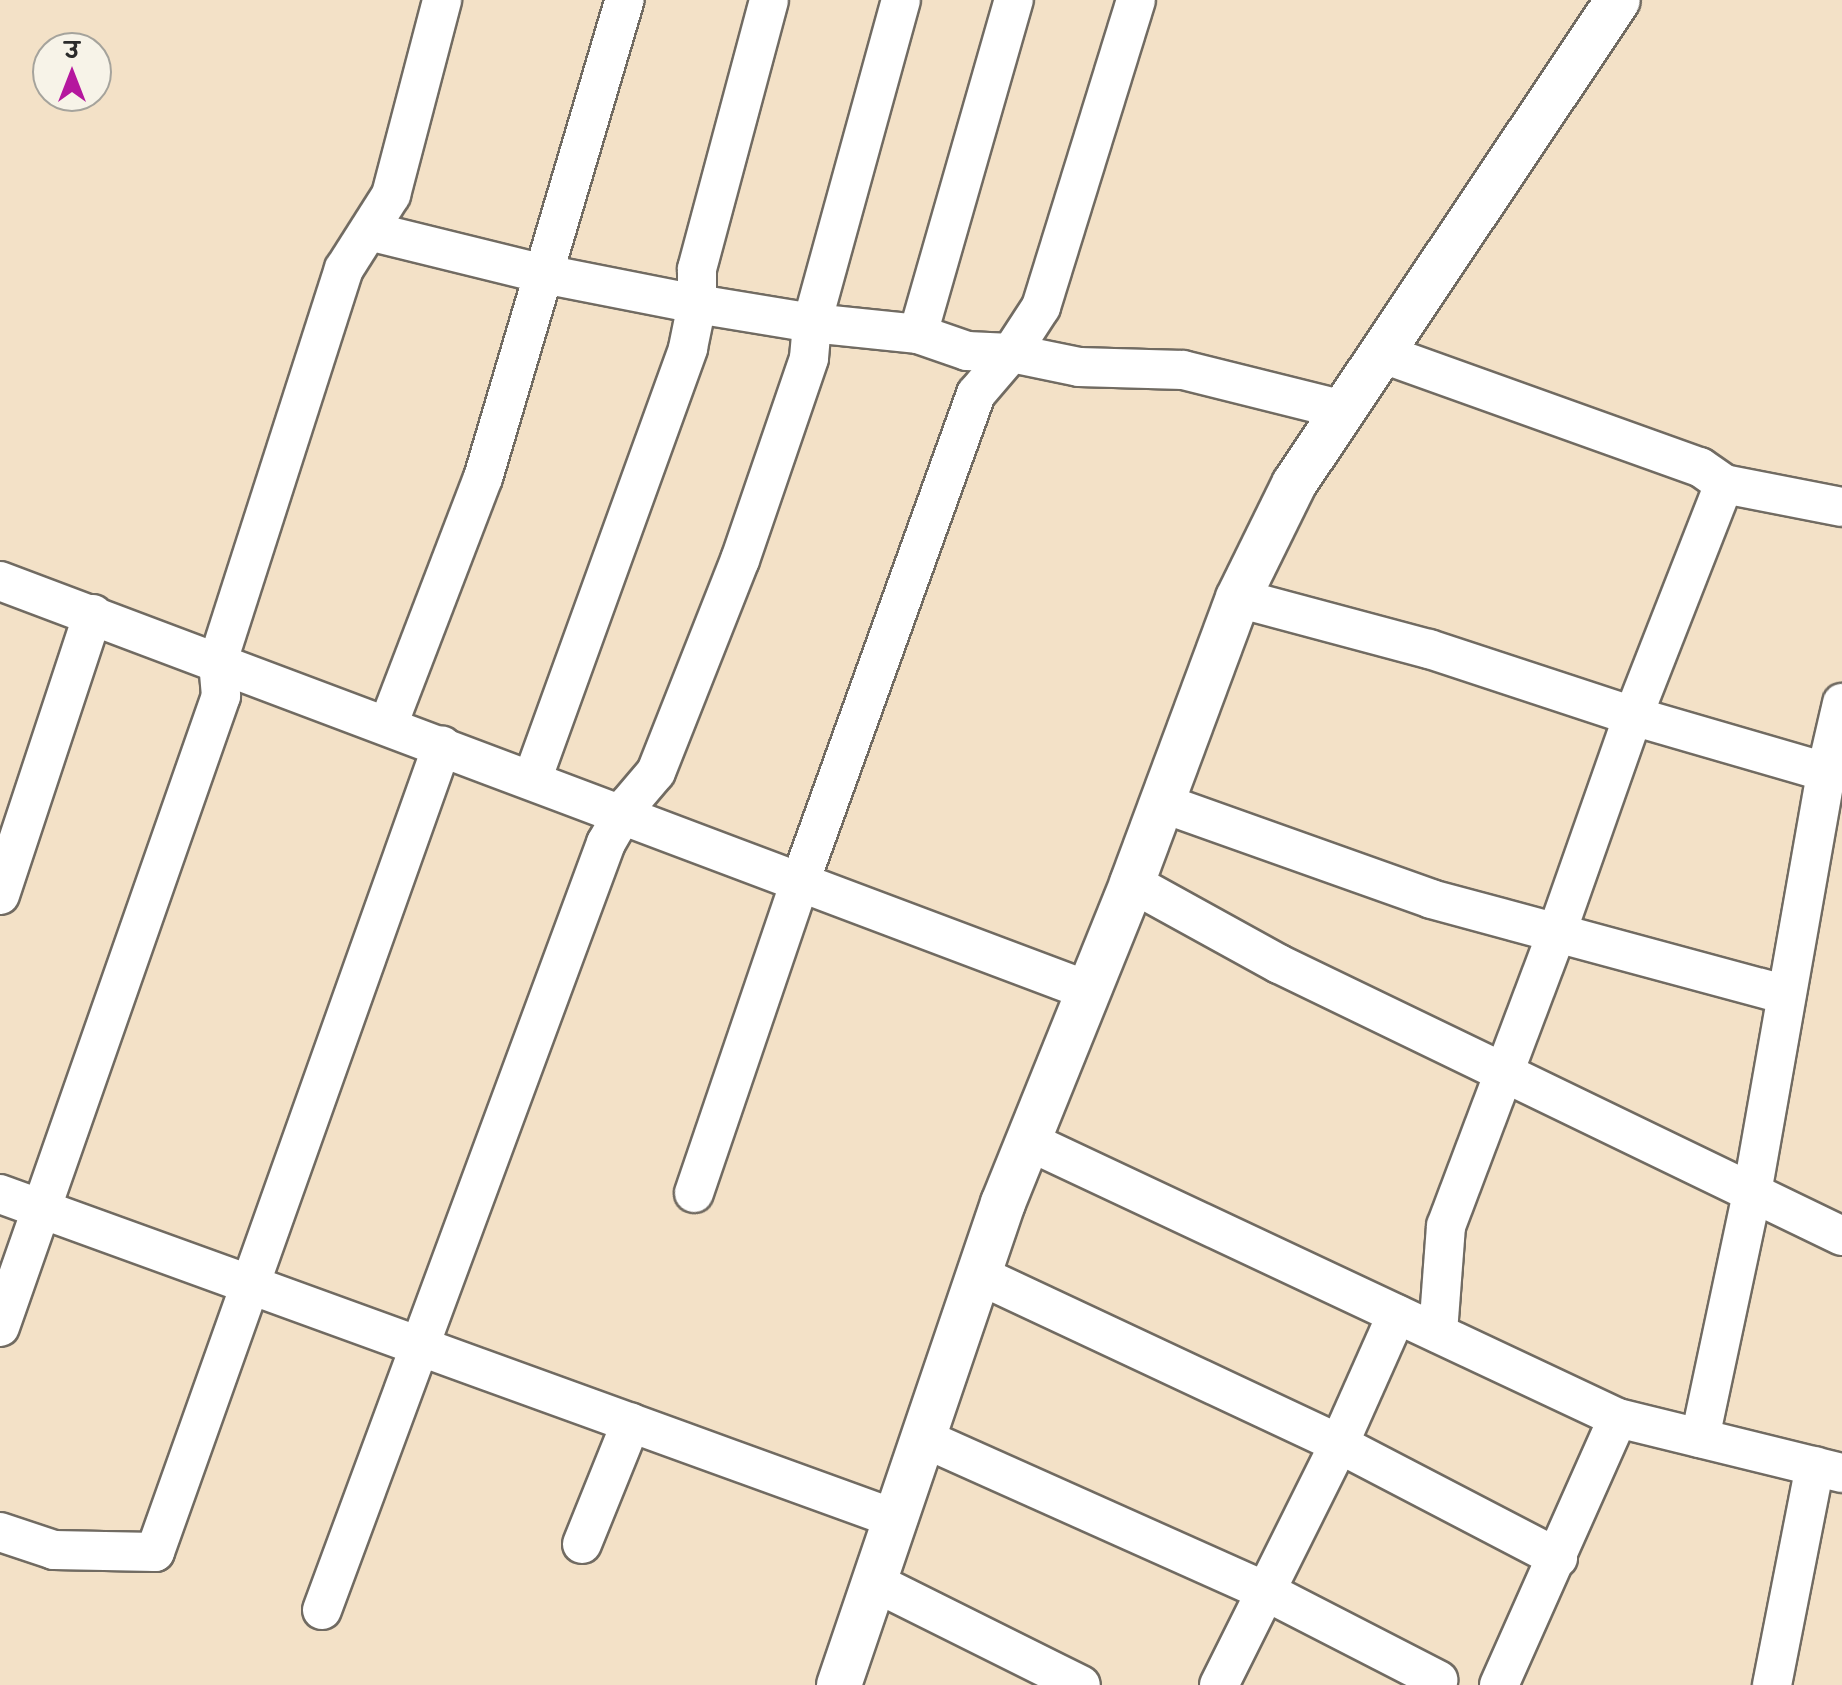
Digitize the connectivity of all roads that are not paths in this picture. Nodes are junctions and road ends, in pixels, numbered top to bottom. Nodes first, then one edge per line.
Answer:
1 (442, 0) edge
2 (625, 0) edge
3 (769, 0) edge
4 (901, 0) edge
5 (1014, 0) edge
6 (1136, 0) edge
7 (1618, 0) edge
8 (369, 231) junction
9 (544, 274) junction
10 (697, 304) junction
11 (812, 323) junction
12 (918, 334) junction
13 (1011, 353) junction
14 (1381, 353) junction
15 (1343, 410) junction
16 (1724, 484) junction
17 (1842, 507) edge
18 (0, 581) edge
19 (1238, 598) junction
20 (93, 614) junction
21 (218, 661) junction
22 (1842, 703) edge
23 (1633, 716) junction
24 (388, 725) junction
25 (442, 746) junction
26 (1826, 772) junction
27 (532, 780) junction
28 (1162, 803) junction
29 (623, 814) junction
30 (800, 882) junction
31 (1132, 883) junction
32 (0, 895) edge
33 (1556, 935) junction
34 (1089, 991) junction
35 (1786, 995) junction
36 (1506, 1071) junction
37 (1028, 1141) junction
38 (694, 1193) dead end
39 (1752, 1193) junction
40 (0, 1194) edge
41 (41, 1209) junction
42 (1842, 1236) edge
43 (979, 1275) junction
44 (249, 1284) junction
45 (1397, 1314) junction
46 (0, 1327) edge
47 (1438, 1333) junction
48 (418, 1346) junction
49 (1618, 1418) junction
50 (631, 1423) junction
51 (923, 1438) junction
52 (1700, 1438) junction
53 (1339, 1444) junction
54 (1828, 1469) edge
55 (896, 1519) junction
56 (0, 1532) edge
57 (582, 1544) dead end
58 (1558, 1558) junction
59 (874, 1582) junction
60 (1265, 1591) junction
61 (322, 1610) dead end
62 (1438, 1680) dead end
63 (839, 1685) edge
64 (1081, 1685) edge
65 (1219, 1685) edge
66 (1499, 1685) edge
67 (1772, 1685) edge

1 - 8 street
2 - 9 street
3 - 10 street
4 - 11 street
5 - 12 street
6 - 13 street
7 - 14 main road
8 - 9 street
8 - 21 street
9 - 10 street
9 - 24 street
10 - 11 street
10 - 27 street
11 - 12 street
11 - 29 street
12 - 13 street
13 - 15 street
13 - 30 street
14 - 15 main road
14 - 16 street
15 - 19 main road
16 - 17 street
16 - 23 street
18 - 20 street
19 - 23 street
19 - 28 main road
20 - 21 street
20 - 32 street
21 - 24 street
21 - 41 street
22 - 26 street
23 - 26 street
23 - 33 street
24 - 25 street
25 - 27 street
25 - 44 street
26 - 35 street
27 - 29 street
28 - 31 main road
28 - 33 street
29 - 30 street
29 - 48 street
30 - 34 street
30 - 38 street
31 - 34 main road
31 - 36 street
33 - 35 street
33 - 36 street
34 - 37 main road
35 - 39 street
36 - 39 street
36 - 47 street
37 - 43 main road
37 - 45 street
39 - 42 street
39 - 52 street
40 - 41 street
41 - 44 street
41 - 46 street
43 - 51 main road
43 - 53 street
44 - 48 street
44 - 56 street
45 - 47 street
45 - 53 street
47 - 49 street
48 - 50 street
48 - 61 street
49 - 52 street
49 - 58 street
50 - 55 street
50 - 57 street
51 - 55 main road
51 - 60 street
52 - 54 street
53 - 58 street
53 - 60 street
54 - 67 street
55 - 59 main road
58 - 66 street
59 - 63 main road
59 - 64 street
60 - 62 street
60 - 65 street

